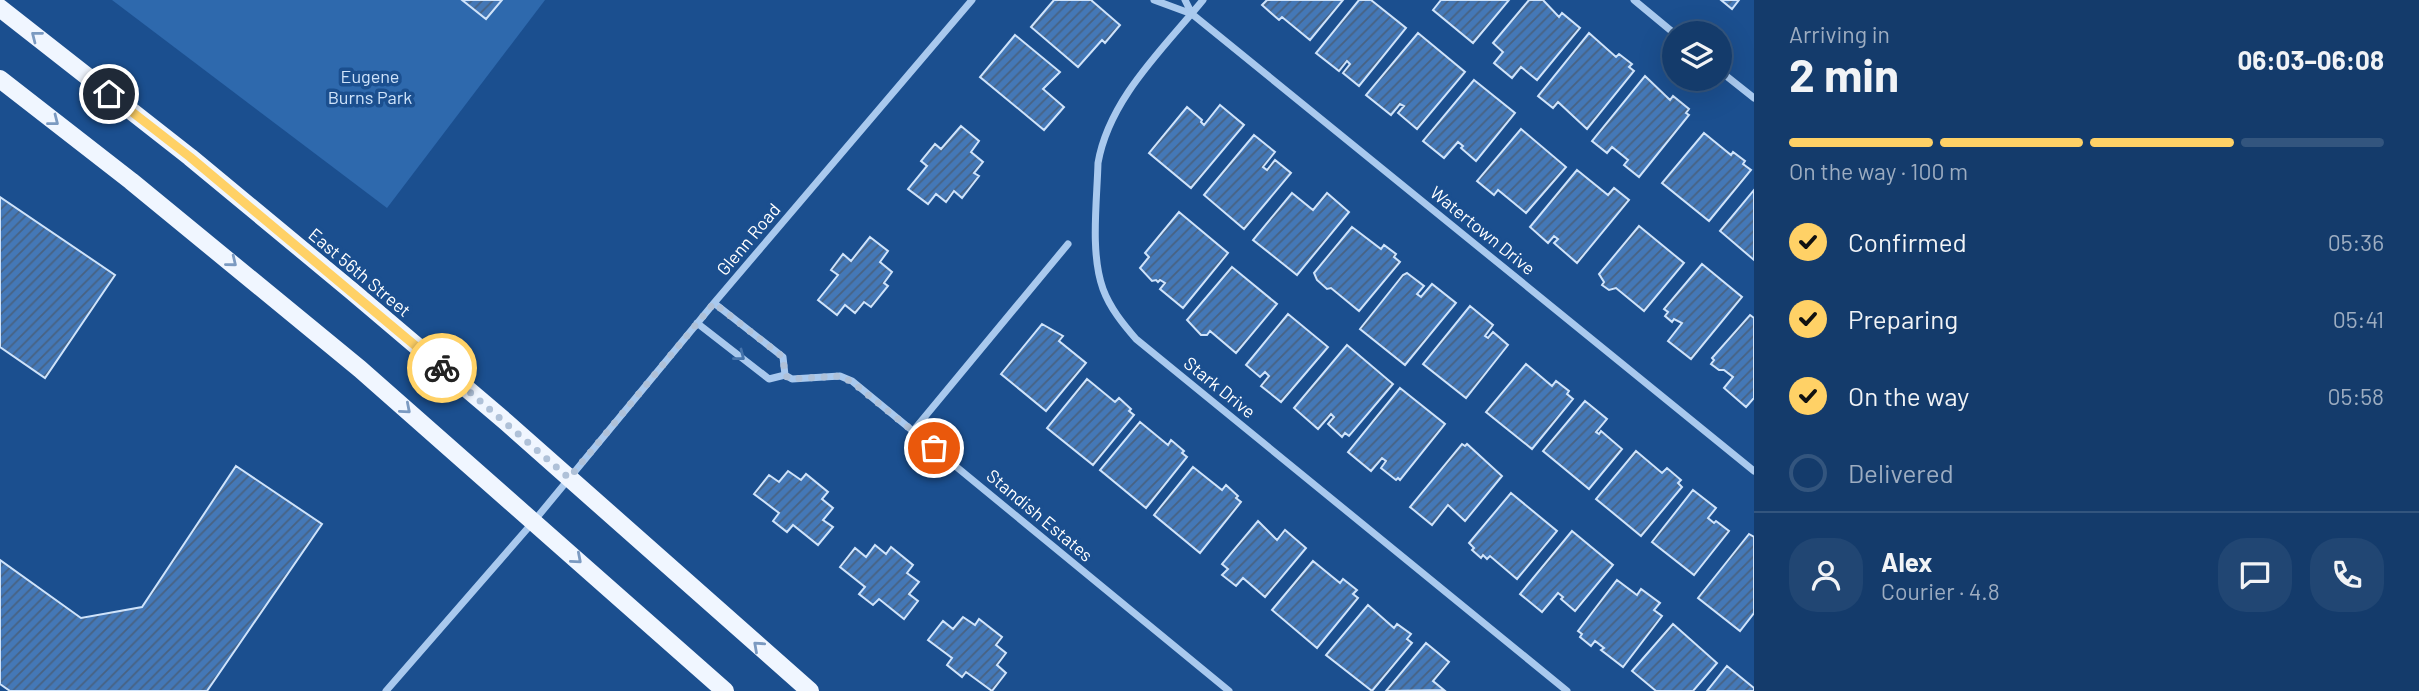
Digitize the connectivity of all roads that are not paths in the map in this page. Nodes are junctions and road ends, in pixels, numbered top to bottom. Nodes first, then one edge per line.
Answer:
1 (972, 0) edge
2 (1154, 0) edge
3 (1185, 0) edge
4 (1203, 0) edge
5 (1634, 0) edge
6 (0, 8) edge
7 (1192, 14) junction
8 (1662, 23) edge
9 (0, 79) edge
10 (1732, 81) edge
11 (1754, 98) edge
12 (1068, 244) dead end
13 (714, 303) junction
14 (697, 323) junction
15 (785, 376) junction
16 (913, 431) junction
17 (1754, 471) edge
18 (569, 478) junction
19 (534, 521) junction
20 (386, 691) edge
21 (725, 691) edge
22 (810, 691) edge
23 (1229, 691) edge
24 (1567, 691) edge

1 - 13 street, Glenn Road
2 - 7 street, Watertown Drive
3 - 7 street, Watertown Drive
4 - 7 street, Stark Drive
5 - 8 street
18 -> 6 main road, East 56th Street
7 - 17 street, Watertown Drive
7 - 24 street, Stark Drive
9 -> 19 main road
10 - 11 street
12 - 16 street
13 - 14 street, Glenn Road
13 - 15 street
14 -> 15 street, Standish Estates
14 - 18 street, Glenn Road
15 - 16 street, Standish Estates
16 - 23 street, Standish Estates
18 - 19 street, Glenn Road
22 -> 18 main road, East 56th Street
19 - 20 street, Glenn Road
19 -> 21 main road

